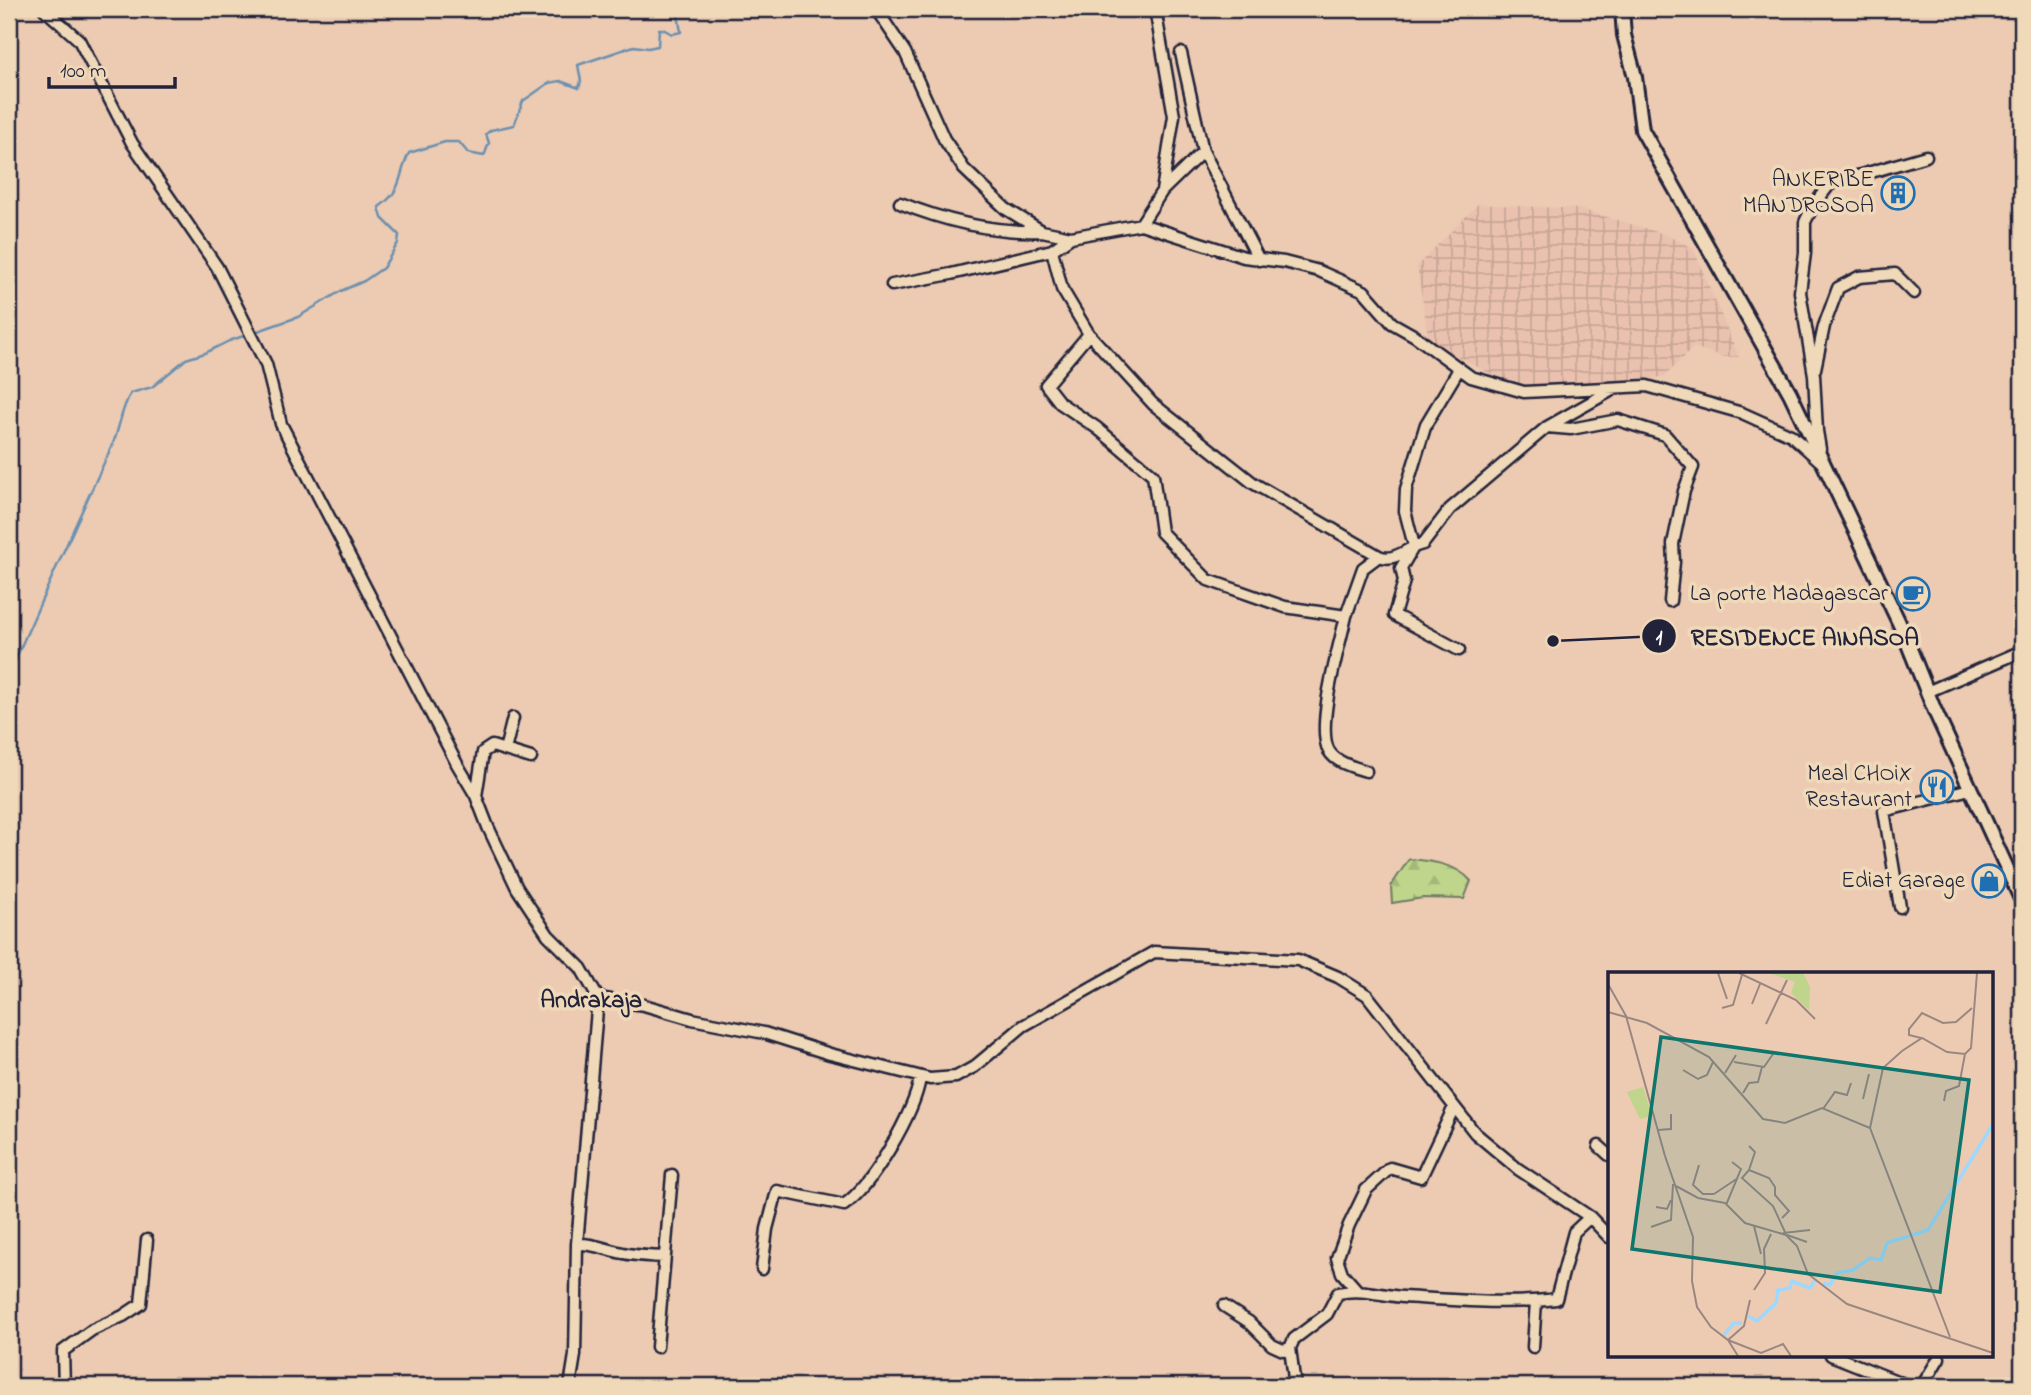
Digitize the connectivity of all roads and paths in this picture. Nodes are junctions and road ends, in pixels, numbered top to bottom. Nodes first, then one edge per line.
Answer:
1 (44, 9) edge
2 (876, 9) edge
3 (1155, 9) edge
4 (1622, 9) edge
5 (1181, 53) dead end
6 (1203, 151) junction
7 (1926, 156) dead end
8 (1162, 191) junction
9 (900, 203) dead end
10 (1142, 223) junction
11 (1042, 231) junction
12 (1071, 237) junction
13 (1052, 250) junction
14 (1259, 260) junction
15 (892, 285) dead end
16 (1914, 293) dead end
17 (1089, 334) junction
18 (1459, 369) junction
19 (1814, 375) junction
20 (1617, 387) junction
21 (1547, 427) junction
22 (1823, 463) junction
23 (1414, 546) junction
24 (1379, 556) junction
25 (1670, 601) dead end
26 (1346, 616) junction
27 (1459, 650) dead end
28 (2022, 651) edge
29 (1927, 692) junction
30 (513, 718) dead end
31 (505, 750) junction
32 (531, 758) dead end
33 (1366, 771) dead end
34 (1970, 789) junction
35 (476, 796) junction
36 (2022, 901) edge
37 (1900, 907) dead end
38 (598, 998) junction
39 (920, 1078) junction
40 (1454, 1107) junction
41 (1599, 1146) dead end
42 (1608, 1154) edge
43 (672, 1175) dead end
44 (1590, 1217) junction
45 (1608, 1236) edge
46 (146, 1240) dead end
47 (577, 1244) junction
48 (664, 1257) junction
49 (762, 1269) dead end
50 (1356, 1289) junction
51 (1536, 1301) junction
52 (1224, 1306) dead end
53 (657, 1347) dead end
54 (1533, 1347) dead end
55 (1290, 1348) junction
56 (1833, 1356) edge
57 (1939, 1358) dead end
58 (64, 1386) edge
59 (570, 1386) edge
60 (1295, 1386) edge
61 (1909, 1386) edge
62 (1922, 1386) edge

1 - 35 street
2 - 11 street
3 - 8 street
4 - 22 main road
5 - 6 street
6 - 8 street
6 - 14 street
7 - 19 street
8 - 10 street
9 - 11 street
10 - 12 street
10 - 14 street
11 - 12 street
12 - 13 street
13 - 15 street
13 - 17 street
14 - 18 street
16 - 19 street
17 - 24 street
17 - 26 street
18 - 20 street
18 - 23 street
19 - 22 street
20 - 21 street
20 - 22 street
21 - 23 street
21 - 25 street
22 - 29 main road
23 - 24 street
23 - 27 street
24 - 26 street
26 - 33 street
28 - 29 street
29 - 34 main road
30 - 31 street
31 - 32 street
31 - 35 street
34 - 36 main road
34 - 37 street
35 - 38 street
38 - 39 street
38 - 47 street
39 - 40 street
39 - 49 street
40 - 44 street
40 - 50 street
41 - 42 street
43 - 48 street
44 - 45 street
44 - 51 street
46 - 58 street
47 - 48 street
47 - 59 street
48 - 53 street
50 - 51 street
50 - 55 street
51 - 54 street
52 - 55 street
55 - 60 street
56 - 61 street
57 - 62 street

